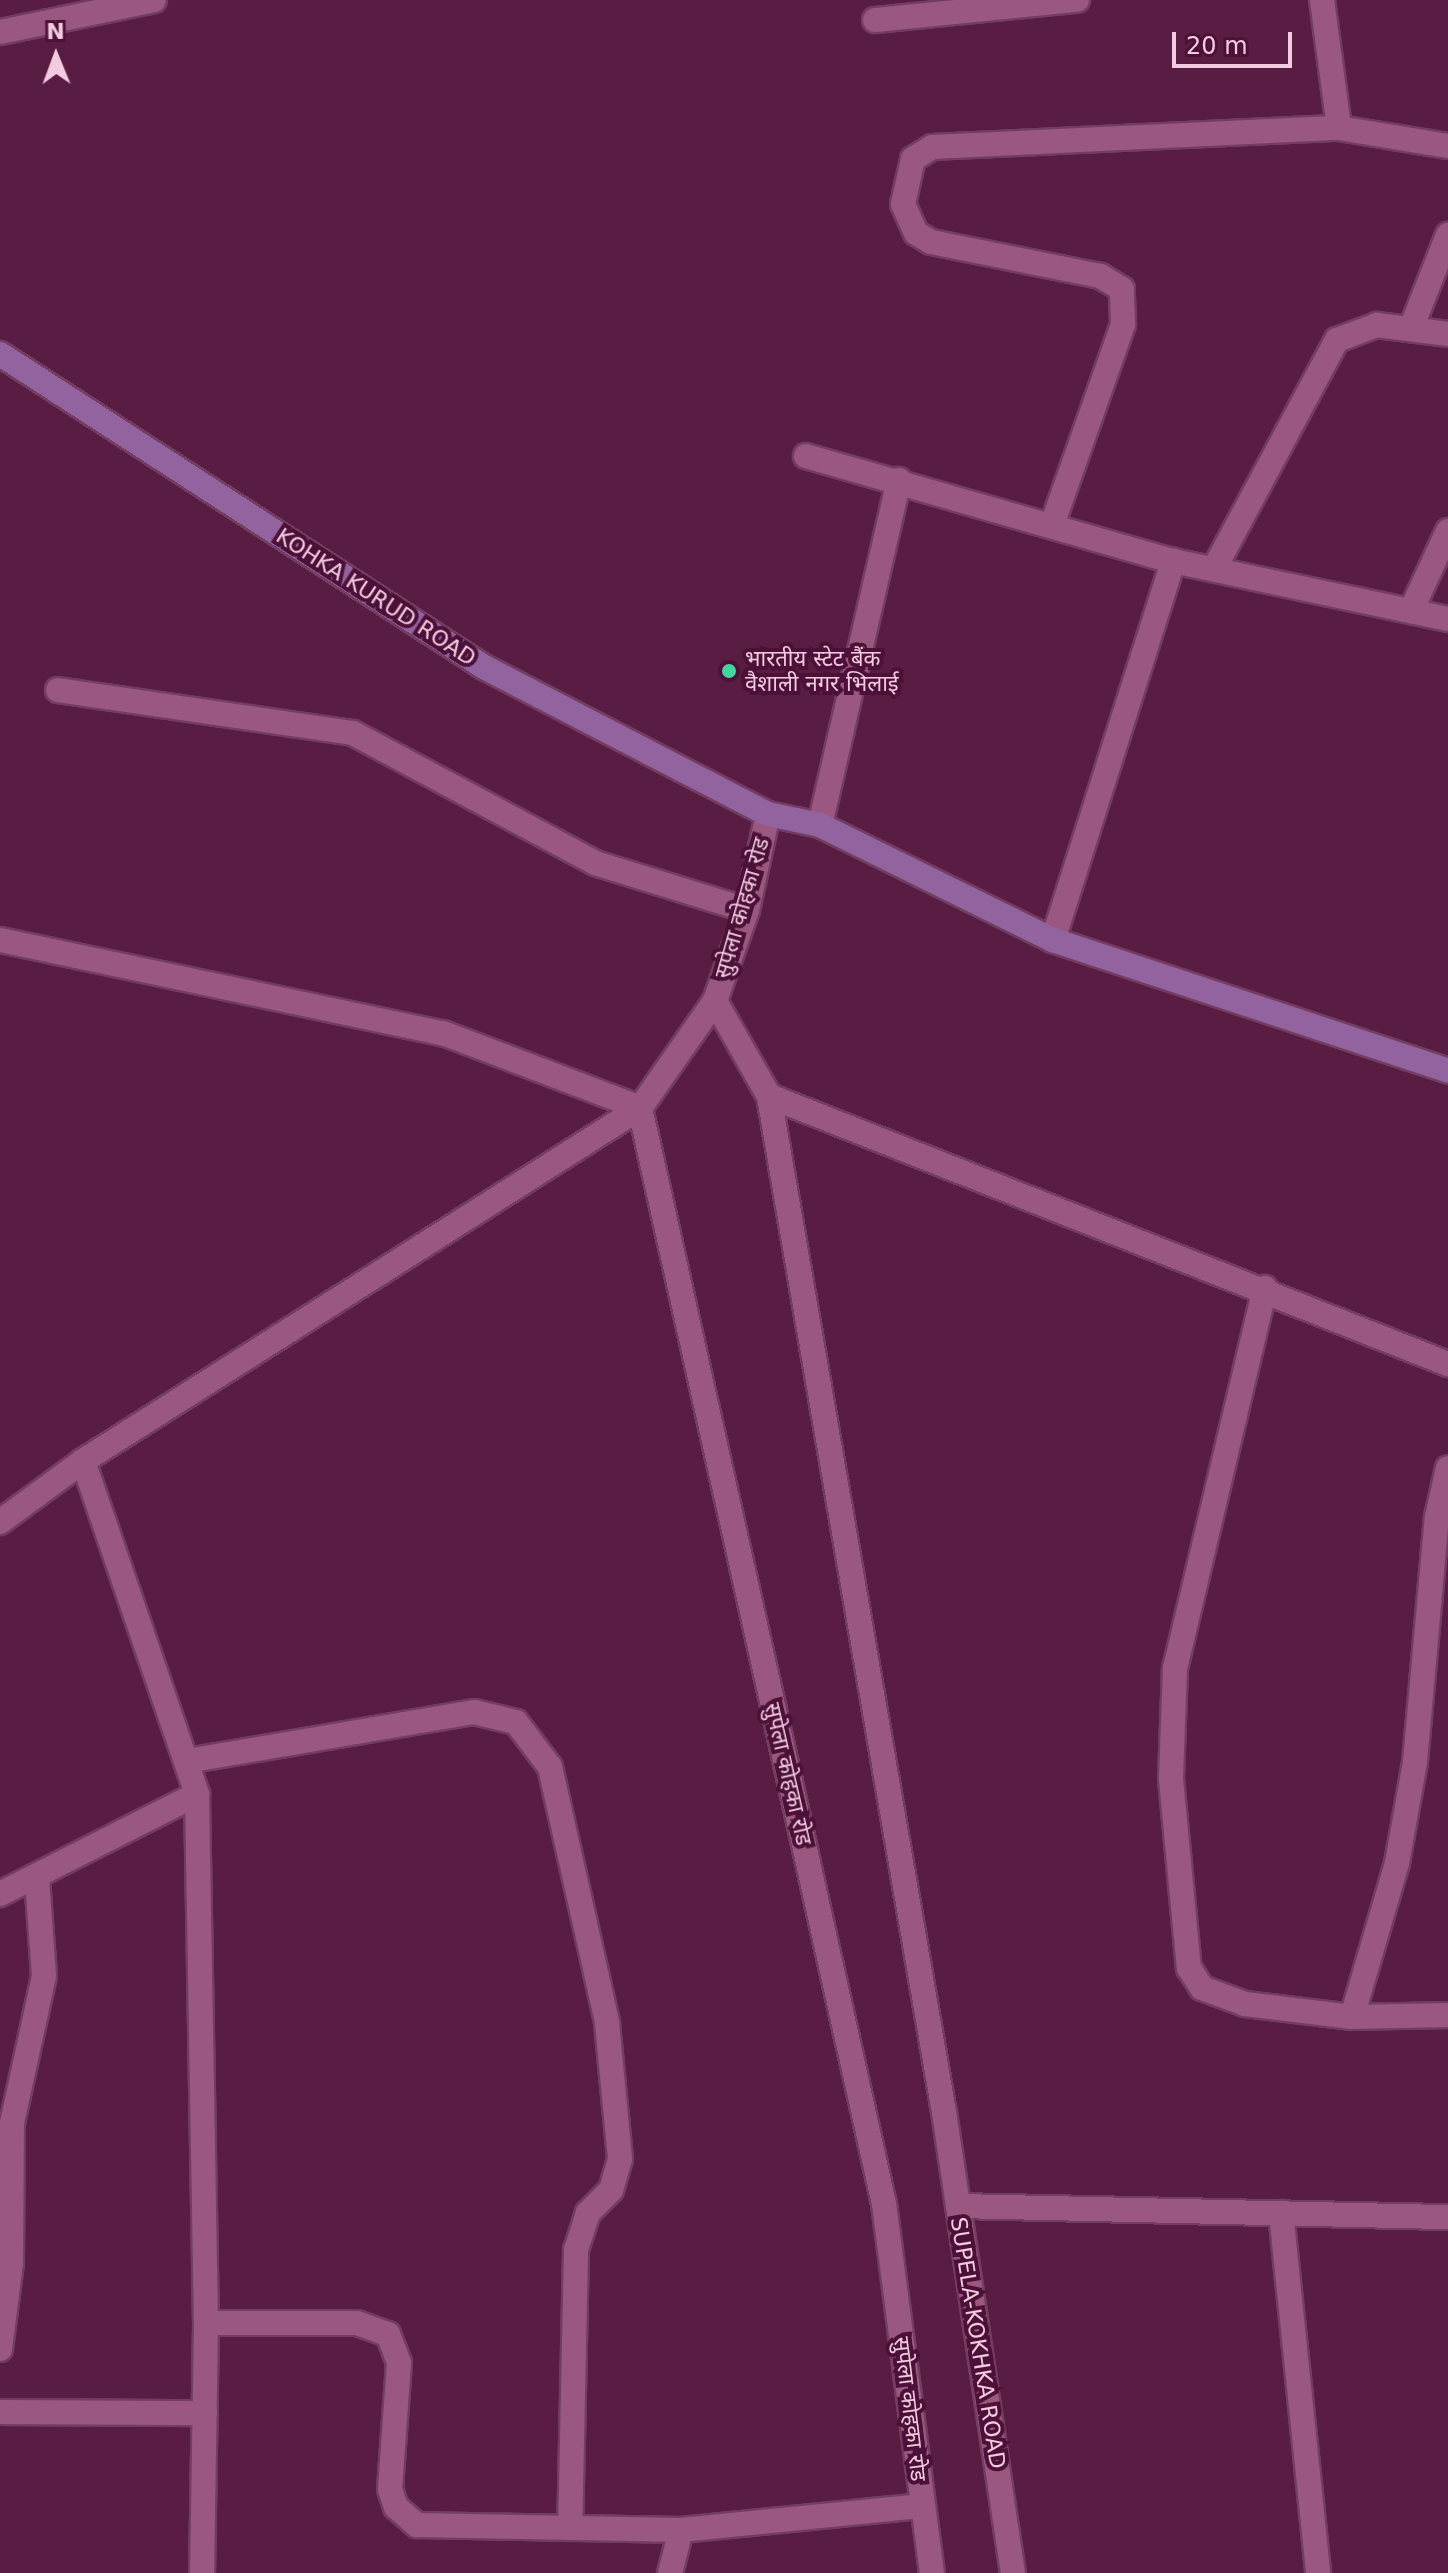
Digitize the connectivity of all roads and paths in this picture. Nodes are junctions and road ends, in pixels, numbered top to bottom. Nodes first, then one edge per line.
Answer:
1 (154, 0) edge
2 (1077, 0) edge
3 (1322, 0) edge
4 (44, 11) edge
5 (875, 20) dead end
6 (0, 32) edge
7 (1339, 128) junction
8 (1448, 146) edge
9 (1448, 235) edge
10 (1412, 326) junction
11 (1448, 334) edge
12 (0, 354) edge
13 (806, 456) dead end
14 (899, 480) junction
15 (1052, 525) junction
16 (1448, 531) edge
17 (1173, 561) junction
18 (1214, 569) junction
19 (1411, 611) junction
20 (1448, 619) edge
21 (58, 690) dead end
22 (768, 814) junction
23 (820, 825) junction
24 (747, 910) junction
25 (0, 940) edge
26 (1053, 940) junction
27 (715, 1001) junction
28 (1448, 1071) edge
29 (769, 1096) junction
30 (640, 1108) junction
31 (1265, 1288) junction
32 (1448, 1364) edge
33 (83, 1461) junction
34 (1448, 1468) edge
35 (0, 1522) edge
36 (187, 1761) junction
37 (197, 1794) junction
38 (37, 1879) junction
39 (0, 1894) edge
40 (1448, 2015) edge
41 (1352, 2017) junction
42 (944, 2112) joint
43 (958, 2206) junction
44 (1281, 2213) junction
45 (1448, 2217) edge
46 (206, 2323) junction
47 (0, 2349) edge
48 (0, 2412) edge
49 (205, 2413) junction
50 (922, 2506) junction
51 (570, 2528) junction
52 (681, 2530) junction
53 (202, 2573) edge
54 (670, 2573) edge
55 (932, 2573) edge
56 (1013, 2573) edge
57 (1318, 2573) edge

1 - 4 street
2 - 5 street
3 - 7 street
4 - 6 street
7 - 8 street
7 - 15 street
9 - 10 street
10 - 11 street
10 - 18 street
12 - 22 main road, KOHKA KURUD ROAD
13 - 14 street
14 - 15 street
14 - 23 street
15 - 17 street
16 - 19 street
17 - 18 street
17 - 26 street
18 - 19 street
19 - 20 street
21 - 24 street
22 - 23 main road, KOHKA KURUD ROAD
22 - 24 street, सुपेला कोहका रोड
23 - 26 main road, KOHKA KURUD ROAD
24 - 27 street, सुपेला कोहका रोड
25 - 30 street
26 - 28 main road, KOHKA KURUD ROAD
27 - 29 street, सुपेला कोहका रोड
27 - 30 street, सुपेला कोहका रोड
29 - 31 street
29 - 42 street, सुपेला कोहका रोड
30 - 33 street
30 - 50 street, सुपेला कोहका रोड
31 - 32 street
31 - 41 street
33 - 35 street
33 - 36 street
34 - 41 street
36 - 37 street
36 - 51 street
37 - 38 street
37 - 46 street
38 - 39 street
38 - 47 street
40 - 41 street
42 - 43 street, SUPELA-KOKHKA ROAD
43 - 44 street
43 - 56 street, SUPELA-KOKHKA ROAD
44 - 45 street
44 - 57 street
46 - 49 street
46 - 51 street
48 - 49 street
49 - 53 street
50 - 52 street
50 - 55 street, सुपेला कोहका रोड
51 - 52 street
52 - 54 street

